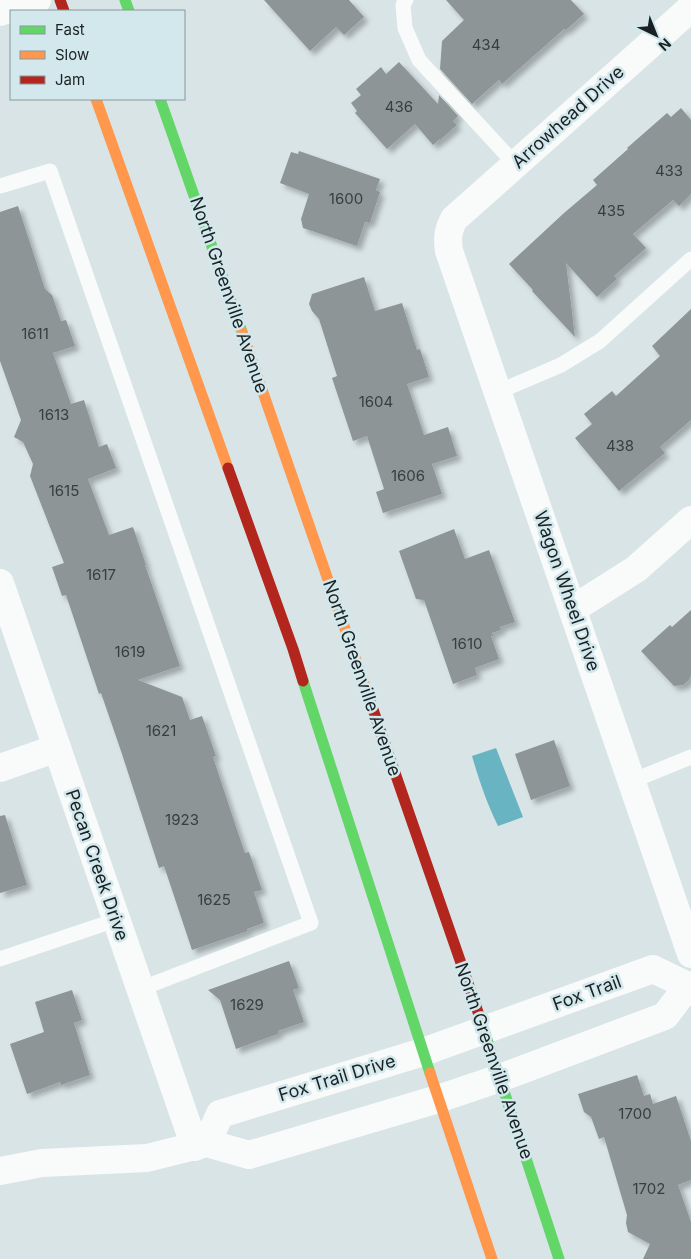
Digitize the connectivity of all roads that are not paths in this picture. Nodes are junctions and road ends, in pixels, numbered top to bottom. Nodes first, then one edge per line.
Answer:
1 (37, 0) edge
2 (406, 0) edge
3 (691, 8) edge
4 (0, 12) edge
5 (96, 100) edge
6 (160, 100) edge
7 (514, 164) junction
8 (0, 186) edge
9 (449, 228) joint
10 (691, 259) edge
11 (498, 392) junction
12 (691, 520) edge
13 (0, 582) edge
14 (573, 609) junction
15 (57, 748) junction
16 (691, 757) edge
17 (0, 768) edge
18 (632, 781) junction
19 (116, 920) junction
20 (691, 954) edge
21 (0, 959) edge
22 (689, 986) edge
23 (140, 989) junction
24 (484, 1030) junction
25 (423, 1052) junction
26 (500, 1078) junction
27 (438, 1099) junction
28 (201, 1145) junction
29 (0, 1171) edge
30 (492, 1259) edge
31 (559, 1259) edge

1 - 4 street
2 - 7 lane
3 - 7 street, Arrowhead Drive
5 - 25 main road
6 - 24 main road, North Greenville Avenue
7 - 9 street, Arrowhead Drive
8 - 23 lane
9 - 11 street, Wagon Wheel Drive
10 - 11 lane
11 - 14 street, Wagon Wheel Drive
12 - 14 street
13 - 15 street, Pecan Creek Drive
14 - 18 street, Wagon Wheel Drive
15 - 17 street
15 - 19 street, Pecan Creek Drive
16 - 18 lane
18 - 20 street, Wagon Wheel Drive
19 - 21 lane
19 - 23 street, Pecan Creek Drive
22 - 24 street, Fox Trail
22 - 26 street, Fox Trail
23 - 28 street, Pecan Creek Drive
24 - 25 street, Fox Trail Drive
24 - 26 main road, North Greenville Avenue
25 - 27 main road
25 - 28 street, Fox Trail Drive
26 - 27 street
26 - 31 main road, North Greenville Avenue
27 - 28 street
27 - 30 main road
28 - 29 street

